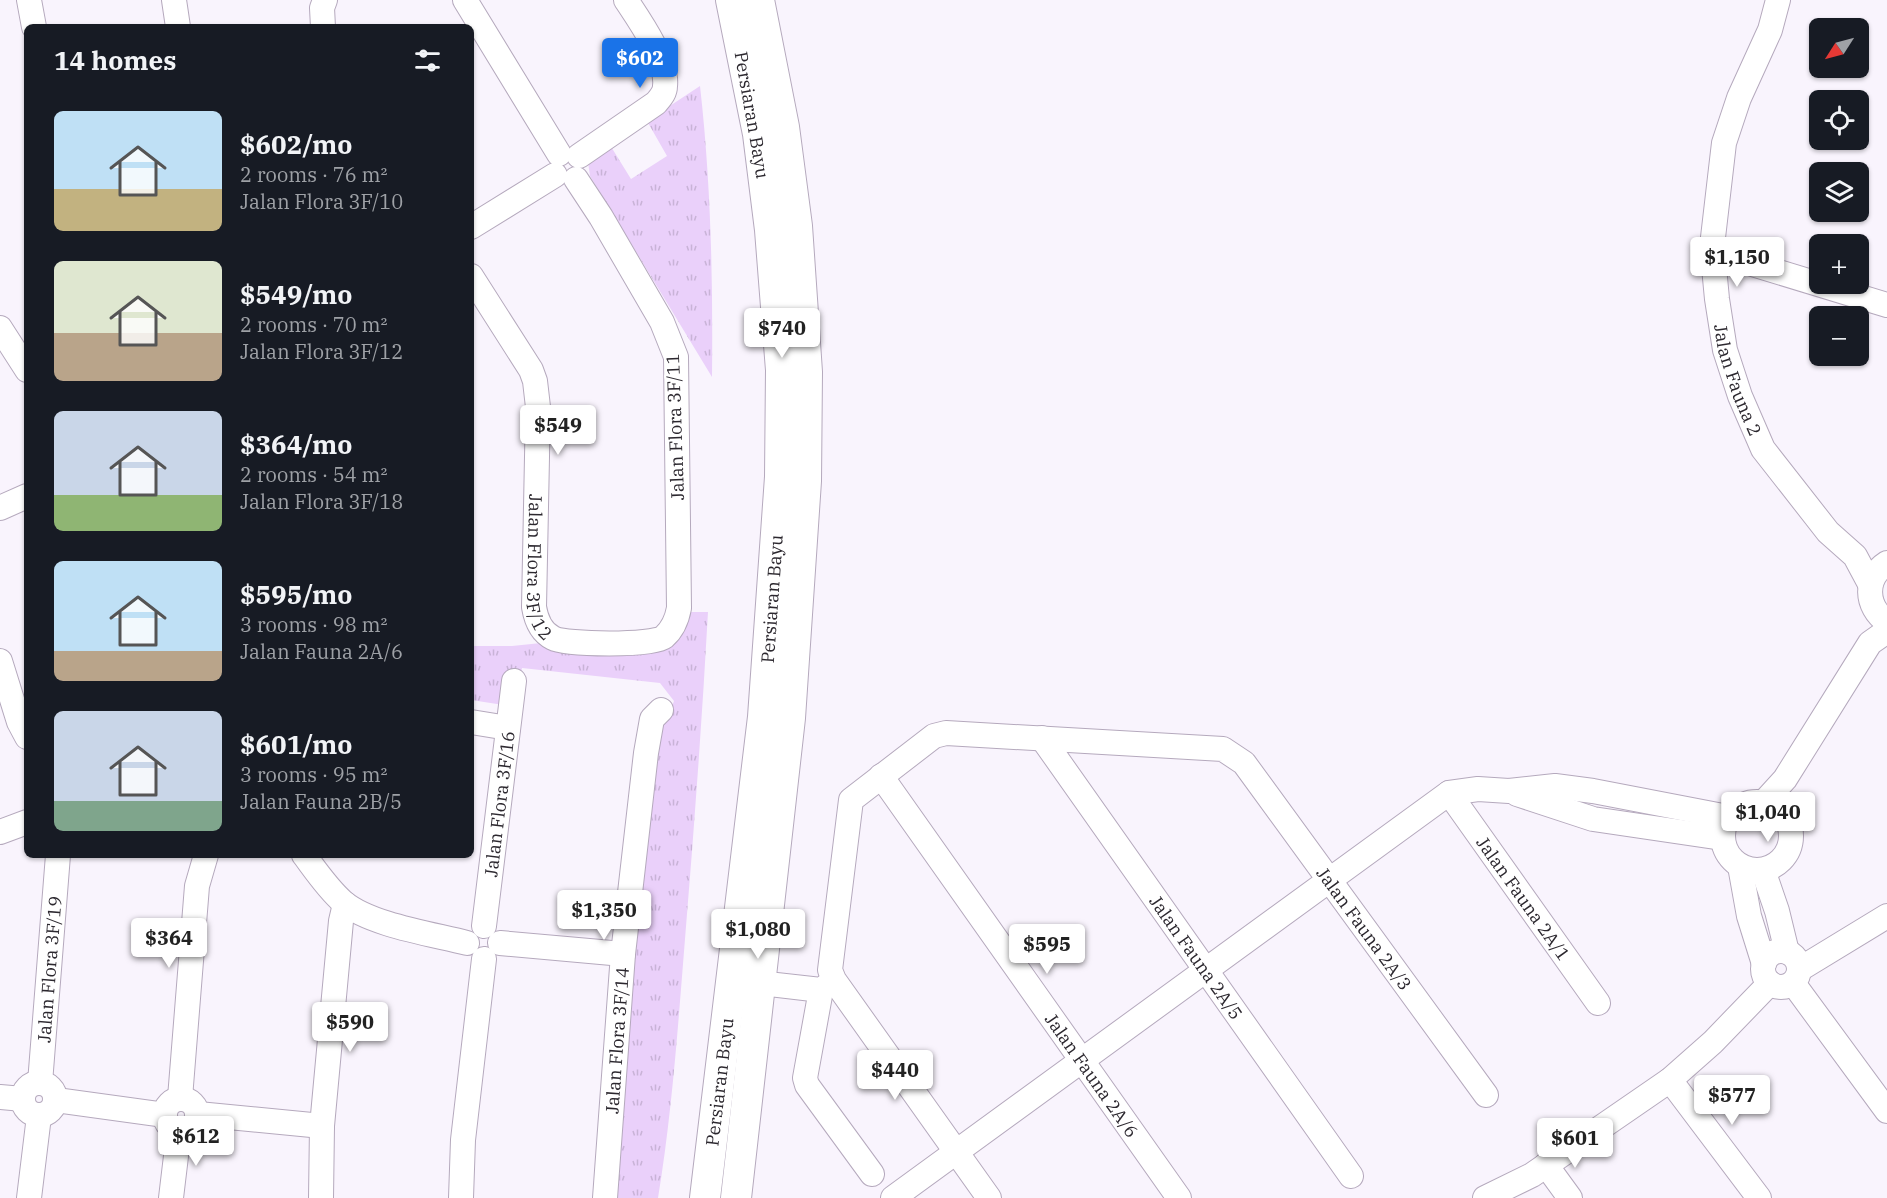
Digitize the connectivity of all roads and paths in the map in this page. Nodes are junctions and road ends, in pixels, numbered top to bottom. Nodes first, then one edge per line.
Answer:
1 (29, 0) edge
2 (174, 0) edge
3 (325, 0) edge
4 (465, 0) edge
5 (626, 0) edge
6 (731, 0) edge
7 (759, 0) edge
8 (1778, 0) edge
9 (33, 24) edge
10 (178, 24) edge
11 (323, 24) edge
12 (567, 166) junction
13 (474, 225) edge
14 (1713, 252) junction
15 (474, 281) edge
16 (1887, 305) edge
17 (0, 328) edge
18 (24, 365) edge
19 (24, 497) edge
20 (0, 508) edge
21 (1855, 556) junction
22 (1886, 563) edge
23 (1870, 584) junction
24 (1881, 616) edge
25 (1879, 637) edge
26 (606, 643) joint
27 (0, 661) edge
28 (514, 681) dead end
29 (661, 710) dead end
30 (474, 722) edge
31 (508, 728) junction
32 (24, 731) edge
33 (1042, 738) junction
34 (880, 776) junction
35 (1785, 779) junction
36 (1449, 793) junction
37 (1764, 802) junction
38 (1784, 814) junction
39 (24, 823) edge
40 (1725, 828) junction
41 (0, 832) edge
42 (58, 858) edge
43 (205, 858) edge
44 (306, 858) edge
45 (1751, 868) junction
46 (1330, 881) junction
47 (345, 904) junction
48 (1887, 916) edge
49 (484, 943) junction
50 (623, 954) junction
51 (1206, 970) junction
52 (1783, 970) junction
53 (760, 983) junction
54 (827, 985) junction
55 (1598, 1003) dead end
56 (1082, 1061) junction
57 (1670, 1080) junction
58 (1486, 1095) dead end
59 (32, 1099) edge
60 (1887, 1111) edge
61 (180, 1114) junction
62 (322, 1126) junction
63 (957, 1152) junction
64 (1546, 1165) junction
65 (872, 1174) dead end
66 (1351, 1176) dead end
67 (28, 1198) edge
68 (171, 1198) edge
69 (321, 1198) edge
70 (461, 1198) edge
71 (605, 1198) edge
72 (705, 1198) edge
73 (736, 1198) edge
74 (893, 1198) edge
75 (989, 1198) edge
76 (1179, 1198) edge
77 (1485, 1198) edge
78 (1570, 1198) edge
79 (1760, 1198) edge

1 - 9 street
2 - 10 street
3 - 11 street
4 - 12 street
5 - 12 street
6 - 72 main road, Persiaran Bayu
7 - 53 main road, Persiaran Bayu
8 - 14 street, Jalan Fauna 2
12 - 13 street
12 - 26 street, Jalan Flora 3F/11
14 - 16 street
14 - 21 street, Jalan Fauna 2
15 - 26 street, Jalan Flora 3F/12
17 - 18 street
19 - 20 street
21 - 22 street, Jalan Fauna 2
21 - 23 street, Jalan Fauna 2
22 - 23 street, Jalan Fauna 2
23 - 24 street, Jalan Fauna 2
24 - 25 street, Jalan Fauna 2
25 - 35 street
27 - 32 street
28 - 31 street, Jalan Flora 3F/16
29 - 50 street, Jalan Flora 3F/14
30 - 31 street
31 - 49 street, Jalan Flora 3F/16
33 - 34 street
33 - 46 street, Jalan Fauna 2A/3
33 - 51 street, Jalan Fauna 2A/5
34 - 54 street
34 - 56 street, Jalan Fauna 2A/6
35 - 37 street
35 - 38 street
36 - 40 street
36 - 46 street
36 - 55 street, Jalan Fauna 2A/1
37 - 38 street
37 - 40 street
38 - 45 street
39 - 41 street
40 - 45 street
42 - 59 street, Jalan Flora 3F/19
43 - 61 street
44 - 47 street
45 - 52 street
46 - 51 street
46 - 58 street, Jalan Fauna 2A/3
47 - 49 street
47 - 62 street
48 - 52 street
49 - 50 street
49 - 70 street, Jalan Flora 3F/16
50 - 71 street, Jalan Flora 3F/14
51 - 56 street
51 - 66 street, Jalan Fauna 2A/5
52 - 57 street
52 - 60 street
53 - 54 street
53 - 73 main road, Persiaran Bayu
54 - 63 street
54 - 65 street
56 - 63 street
56 - 76 street, Jalan Fauna 2A/6
57 - 64 street
57 - 79 street
59 - 61 street
59 - 67 street, Jalan Flora 3F/19
61 - 62 street
61 - 68 street
62 - 69 street
63 - 74 street
63 - 75 street
64 - 77 street
64 - 78 street

